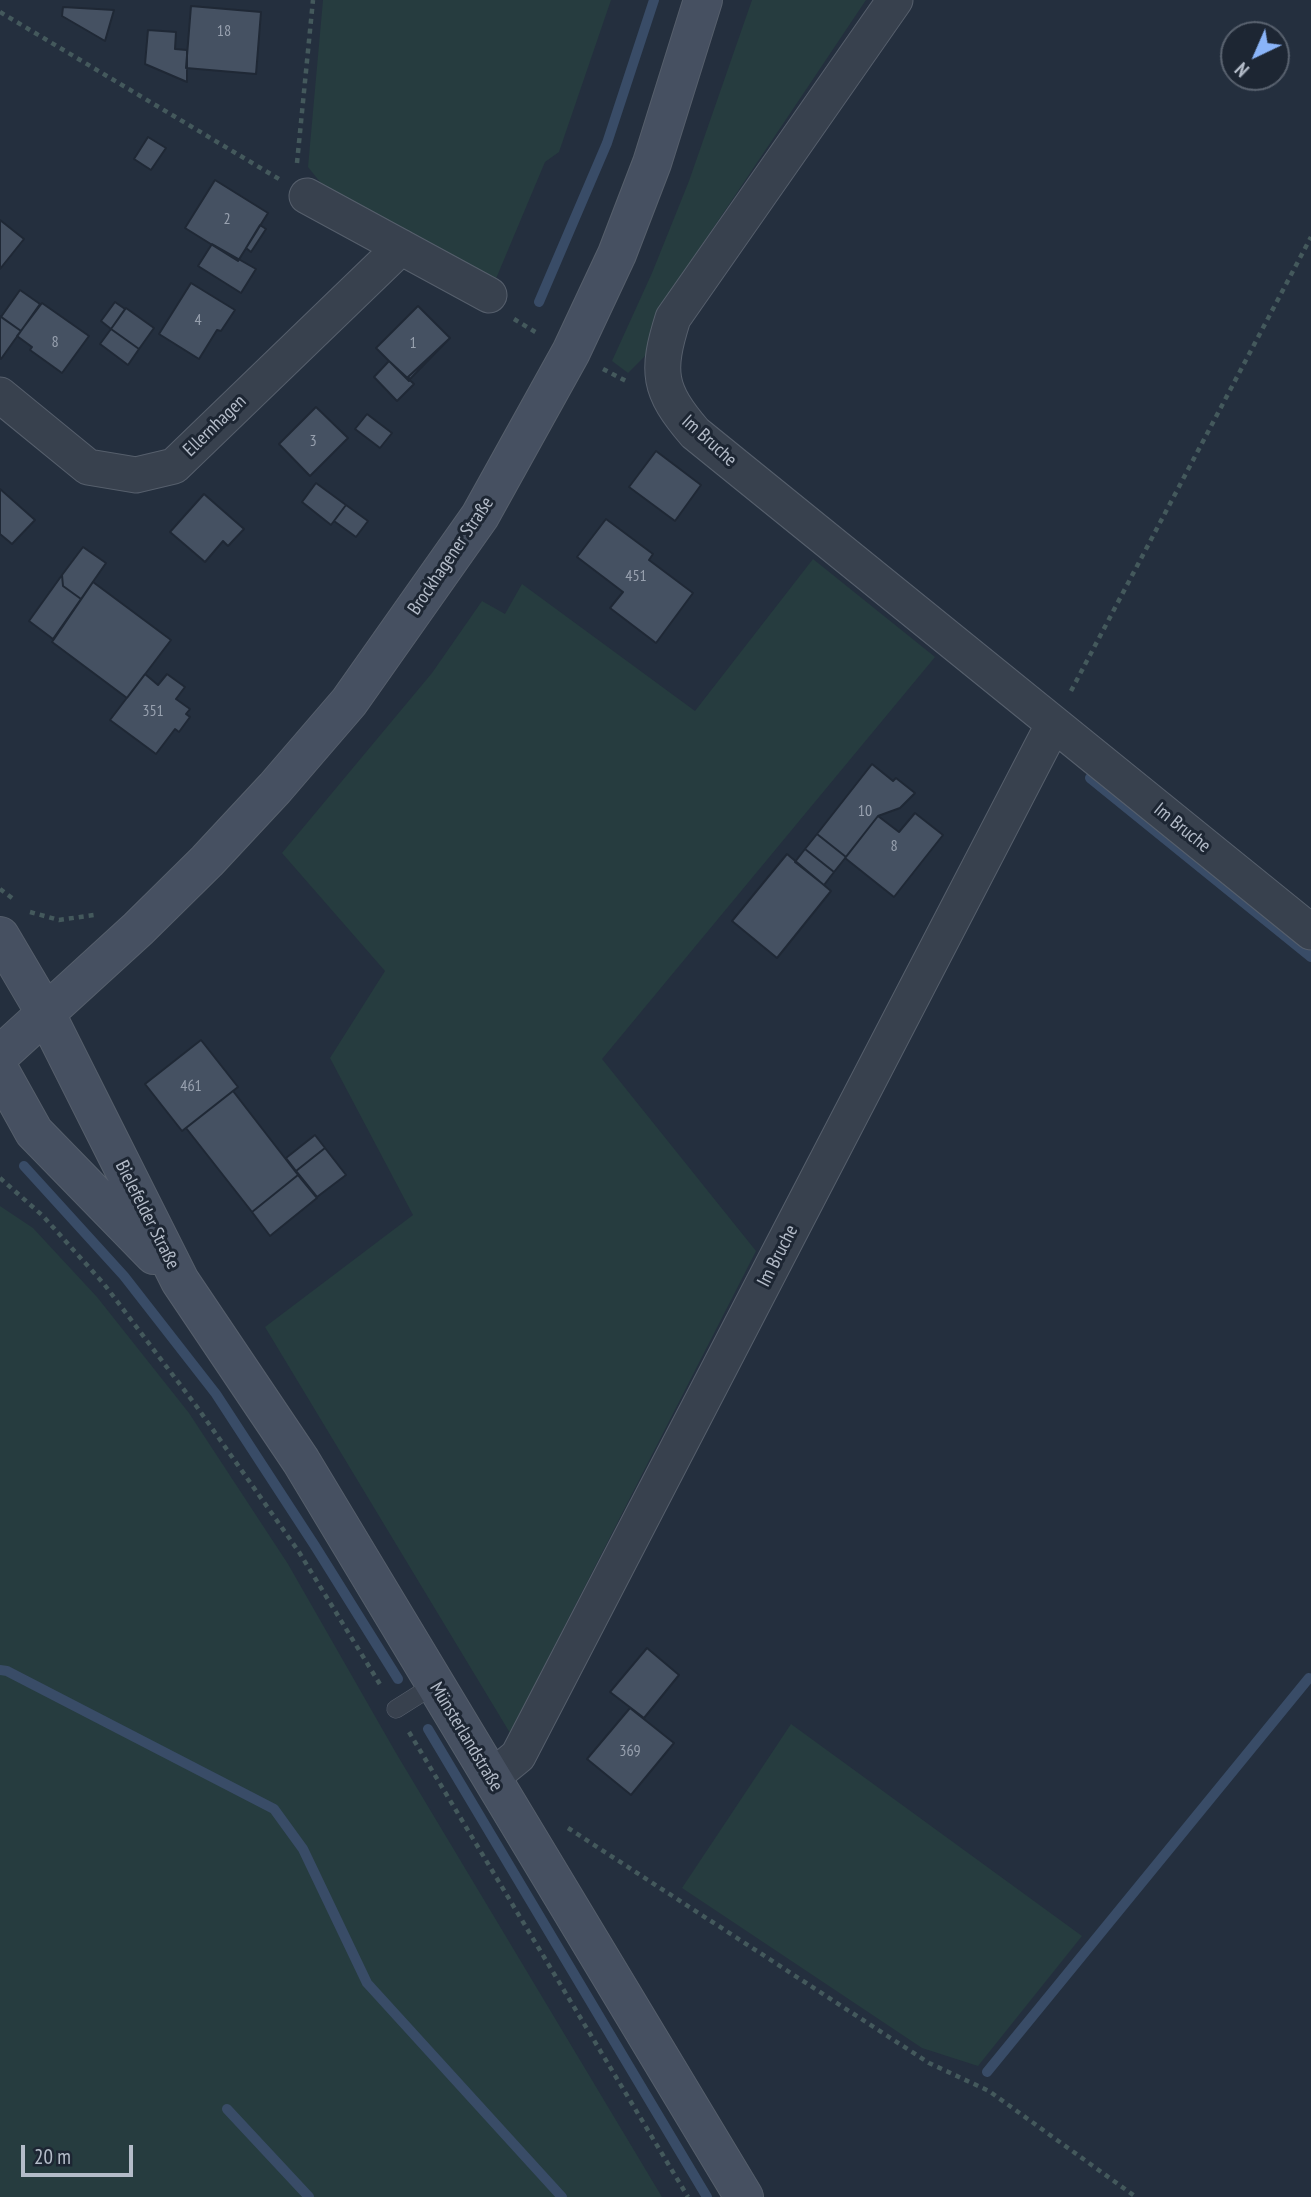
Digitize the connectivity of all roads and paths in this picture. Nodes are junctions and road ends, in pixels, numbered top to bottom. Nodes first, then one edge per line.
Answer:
1 (313, 0) edge
2 (703, 0) edge
3 (895, 0) edge
4 (0, 12) edge
5 (300, 192) junction
6 (1311, 237) edge
7 (401, 247) junction
8 (489, 295) joint
9 (571, 352) junction
10 (663, 382) junction
11 (0, 395) edge
12 (1053, 725) junction
13 (31, 913) dead end
14 (98, 914) dead end
15 (1311, 932) edge
16 (0, 936) edge
17 (46, 1014) junction
18 (0, 1055) edge
19 (0, 1072) edge
20 (0, 1178) edge
21 (180, 1281) junction
22 (434, 1685) junction
23 (396, 1709) junction
24 (491, 1778) junction
25 (520, 1826) junction
26 (688, 2197) edge
27 (744, 2197) edge
28 (1136, 2197) edge

1 - 5 path
2 - 9 main road, Brockhagener Straße
3 - 10 street, Im Bruche
4 - 5 path
5 - 7 street
6 - 12 path
7 - 8 street
7 - 11 street, Ellernhagen
8 - 9 path
9 - 10 path
9 - 17 main road, Brockhagener Straße
10 - 12 street, Im Bruche
12 - 15 street, Im Bruche
12 - 24 street, Im Bruche
13 - 14 path
16 - 17 main road
17 - 18 main road, Brockhagener Straße
17 - 21 main road, Bielefelder Straße
19 - 21 main road, Bielefelder Straße
20 - 23 path
21 - 22 main road, Münsterlandstraße
22 - 23 lane
22 - 24 main road, Münsterlandstraße
23 - 26 path
24 - 25 main road, Münsterlandstraße
25 - 27 main road, Münsterlandstraße
25 - 28 path

